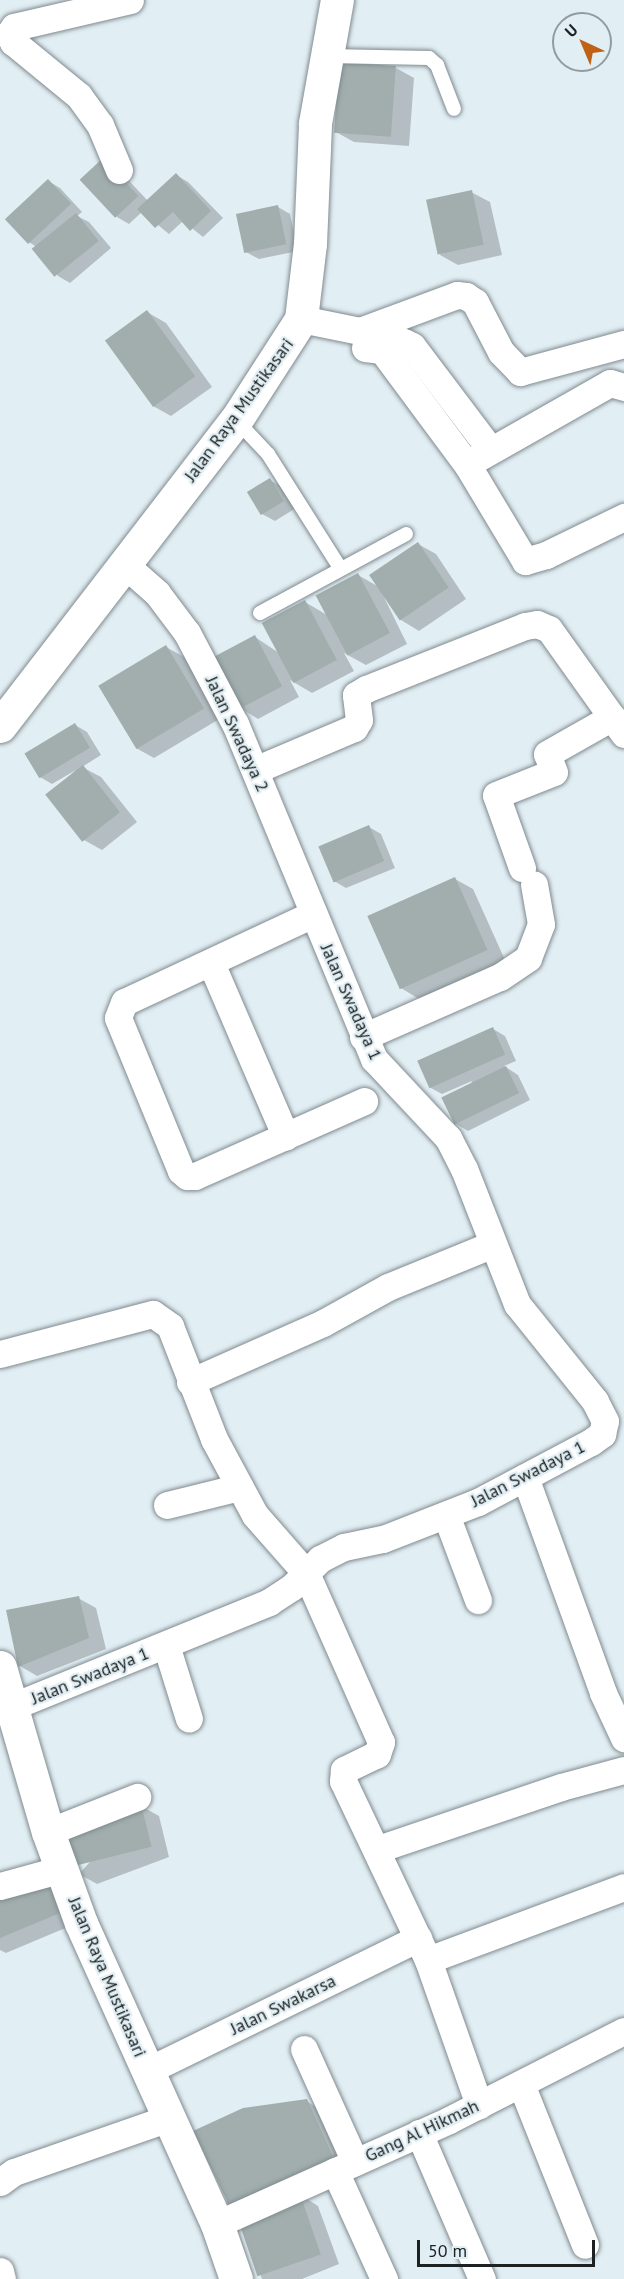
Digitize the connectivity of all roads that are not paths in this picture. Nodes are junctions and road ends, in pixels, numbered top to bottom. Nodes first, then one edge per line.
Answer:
1 (130, 0) edge
2 (337, 0) edge
3 (5, 27) edge
4 (326, 56) junction
5 (453, 109) dead end
6 (119, 170) dead end
7 (297, 328) junction
8 (624, 344) edge
9 (382, 350) junction
10 (624, 387) edge
11 (236, 420) junction
12 (490, 449) junction
13 (468, 466) junction
14 (624, 517) edge
15 (406, 534) dead end
16 (124, 564) junction
17 (340, 568) junction
18 (260, 613) dead end
19 (618, 725) edge
20 (0, 726) edge
21 (255, 770) junction
22 (315, 919) junction
23 (211, 963) junction
24 (363, 1038) junction
25 (364, 1101) dead end
26 (286, 1137) junction
27 (491, 1245) junction
28 (0, 1354) edge
29 (190, 1382) junction
30 (613, 1436) edge
31 (525, 1477) junction
32 (240, 1487) junction
33 (167, 1505) dead end
34 (446, 1515) junction
35 (306, 1574) junction
36 (478, 1600) dead end
37 (166, 1645) junction
38 (0, 1667) edge
39 (11, 1707) junction
40 (189, 1719) dead end
41 (624, 1738) edge
42 (624, 1770) edge
43 (137, 1797) dead end
44 (48, 1832) junction
45 (378, 1850) junction
46 (62, 1869) junction
47 (0, 1886) edge
48 (624, 1887) edge
49 (423, 1949) junction
50 (624, 2031) edge
51 (304, 2049) dead end
52 (147, 2071) junction
53 (521, 2084) junction
54 (479, 2105) junction
55 (169, 2118) junction
56 (419, 2133) junction
57 (345, 2166) junction
58 (0, 2182) edge
59 (217, 2224) junction
60 (585, 2245) dead end
61 (0, 2271) edge
62 (2, 2279) edge
63 (236, 2279) edge
64 (384, 2279) edge
65 (482, 2279) edge

1 - 3 street
2 - 4 main road, Jalan Raya Mustikasari
3 - 6 street
4 - 5 lane
4 - 7 main road, Jalan Raya Mustikasari
7 - 8 street
7 - 9 street
7 - 11 main road, Jalan Raya Mustikasari
9 - 12 street
9 - 13 street
10 - 12 street
11 - 16 main road, Jalan Raya Mustikasari
11 - 17 lane
12 - 13 street
13 - 14 street
15 - 17 lane
16 - 20 main road, Jalan Raya Mustikasari
16 - 21 street, Jalan Swadaya 2
17 - 18 lane
19 - 21 street
19 - 24 street
21 - 22 street, Jalan Swadaya 2
22 - 23 street
22 - 24 street, Jalan Swadaya 1
23 - 26 street
23 - 26 street
24 - 27 street, Jalan Swadaya 1
25 - 26 street
27 - 29 street
27 - 30 street, Jalan Swadaya 1
28 - 29 street
29 - 32 street
30 - 31 street, Jalan Swadaya 1
31 - 34 street, Jalan Swadaya 1
31 - 41 street
32 - 33 street
32 - 35 street
34 - 35 street, Jalan Swadaya 1
34 - 36 street
35 - 37 street, Jalan Swadaya 1
35 - 45 street
37 - 39 street, Jalan Swadaya 1
37 - 40 street
38 - 39 main road, Jalan Raya Mustikasari
39 - 44 main road, Jalan Raya Mustikasari
42 - 45 street
43 - 44 street
44 - 46 main road, Jalan Raya Mustikasari
45 - 49 street
46 - 47 street
46 - 52 main road, Jalan Raya Mustikasari
48 - 49 street, Jalan Swakarsa
49 - 52 street, Jalan Swakarsa
49 - 54 street
50 - 53 street, Gang Al Hikmah
51 - 57 street
52 - 55 main road, Jalan Raya Mustikasari
53 - 54 street, Gang Al Hikmah
53 - 60 street
54 - 56 street, Gang Al Hikmah
55 - 58 street
55 - 59 main road, Jalan Raya Mustikasari
56 - 57 street, Gang Al Hikmah
56 - 65 street
57 - 59 street, Gang Al Hikmah
57 - 64 street
59 - 63 main road, Jalan Raya Mustikasari
61 - 62 street

